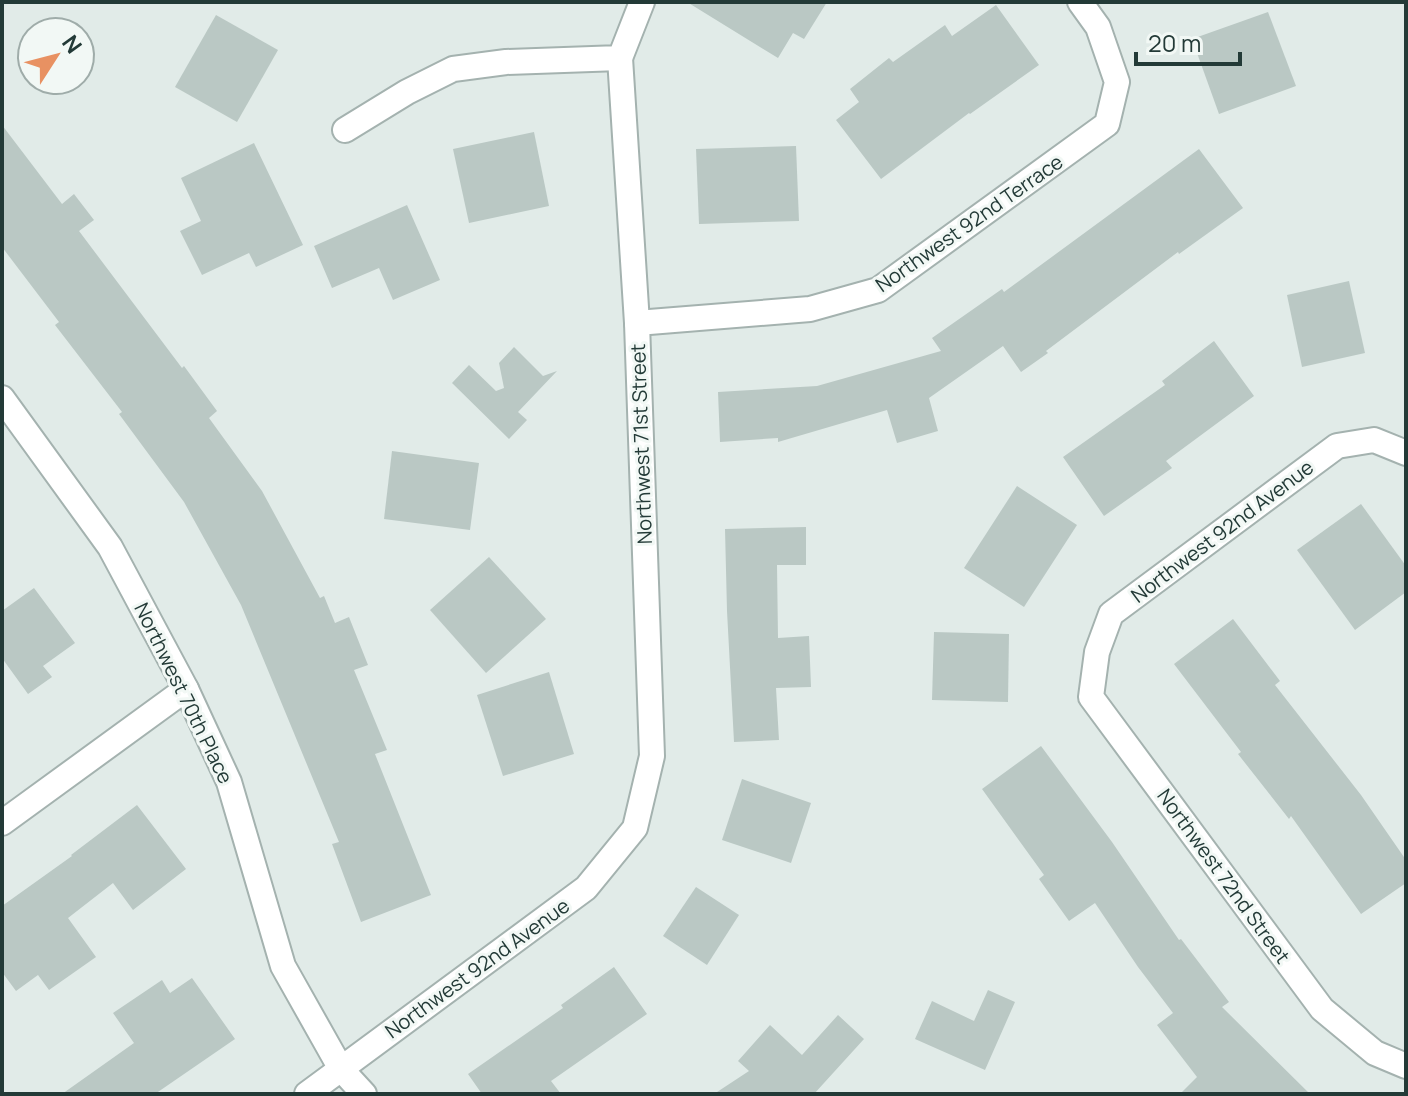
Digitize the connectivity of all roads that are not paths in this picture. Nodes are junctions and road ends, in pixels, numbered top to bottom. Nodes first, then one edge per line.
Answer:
1 (642, 2) edge
2 (1080, 2) edge
3 (620, 58) junction
4 (345, 130) dead end
5 (637, 323) junction
6 (2, 398) edge
7 (1406, 453) edge
8 (1097, 652) joint
9 (186, 689) junction
10 (2, 823) edge
11 (635, 828) joint
12 (1406, 1066) edge
13 (341, 1069) junction
14 (307, 1094) edge
15 (364, 1094) edge

1 - 3 street
2 - 5 street, Northwest 92nd Terrace
3 - 4 street
3 - 5 street, Northwest 71st Street
5 - 11 street, Northwest 71st Street
6 - 9 street, Northwest 70th Place
7 - 8 street, Northwest 92nd Avenue
8 - 12 street, Northwest 72nd Street
9 - 10 street
9 - 13 street, Northwest 70th Place
11 - 13 street, Northwest 92nd Avenue
13 - 14 street, Northwest 92nd Avenue
13 - 15 street, Northwest 70th Place

